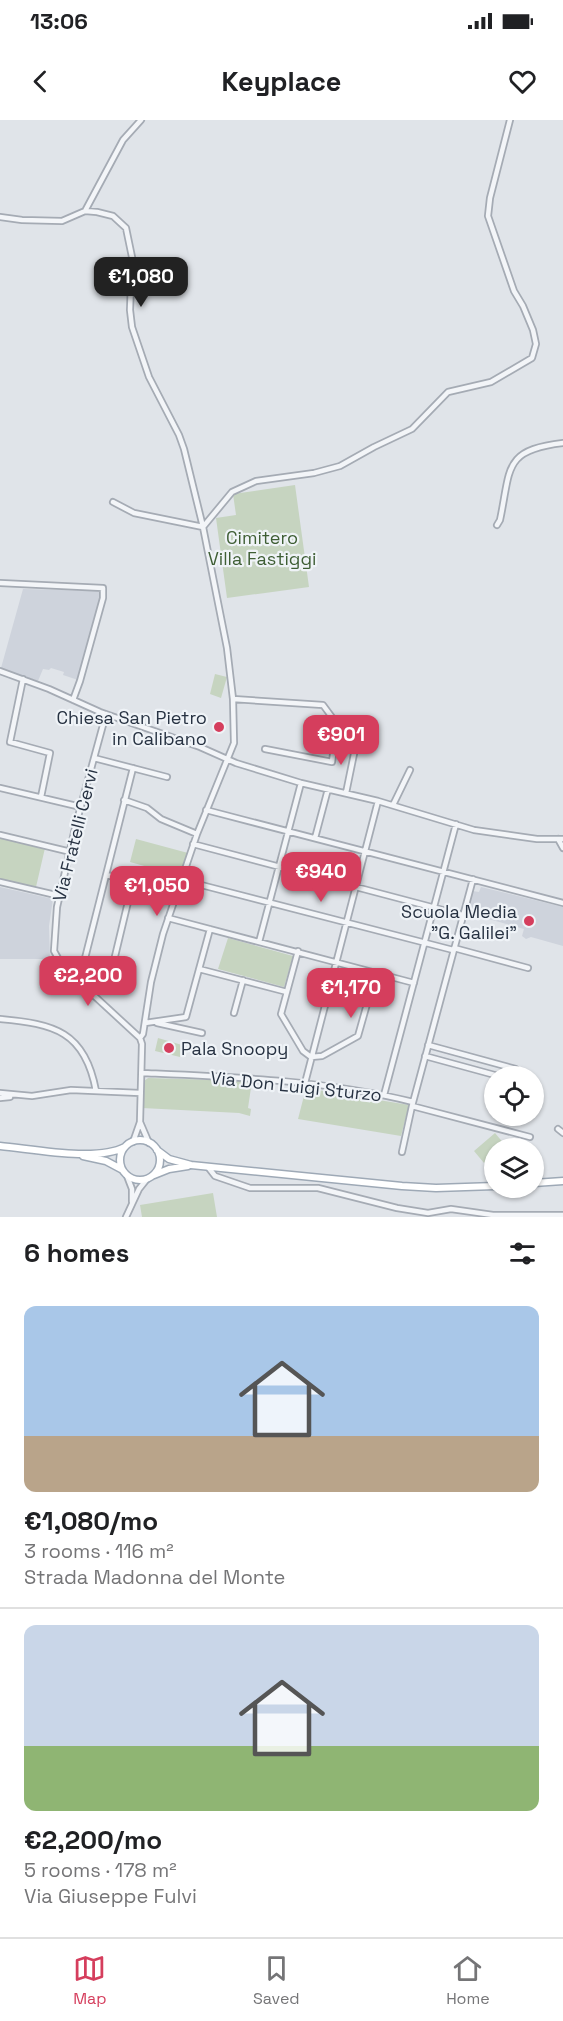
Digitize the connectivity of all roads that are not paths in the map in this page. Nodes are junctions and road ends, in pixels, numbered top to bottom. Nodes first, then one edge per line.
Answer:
1 (141, 120) edge
2 (510, 120) edge
3 (85, 211) junction
4 (0, 217) edge
5 (563, 443) edge
6 (113, 502) dead end
7 (497, 525) dead end
8 (203, 527) junction
9 (0, 583) edge
10 (0, 671) edge
11 (23, 679) junction
12 (233, 699) junction
13 (73, 700) junction
14 (106, 714) junction
15 (356, 744) dead end
16 (265, 749) dead end
17 (94, 758) junction
18 (227, 759) junction
19 (133, 768) junction
20 (410, 770) dead end
21 (167, 777) dead end
22 (301, 783) junction
23 (0, 788) edge
24 (328, 789) junction
25 (346, 793) junction
26 (41, 797) junction
27 (124, 800) junction
28 (378, 801) junction
29 (393, 806) junction
30 (81, 807) junction
31 (206, 810) junction
32 (456, 824) junction
33 (289, 831) junction
34 (197, 834) junction
35 (0, 835) edge
36 (315, 838) junction
37 (560, 839) edge
38 (193, 844) junction
39 (563, 848) edge
40 (71, 852) junction
41 (365, 852) junction
42 (279, 866) junction
43 (443, 872) junction
44 (106, 875) junction
45 (473, 879) junction
46 (182, 880) junction
47 (133, 881) junction
48 (0, 882) edge
49 (357, 886) junction
50 (178, 892) junction
51 (60, 896) junction
52 (270, 902) junction
53 (563, 903) edge
54 (434, 908) junction
55 (462, 915) junction
56 (168, 918) junction
57 (347, 922) junction
58 (210, 929) junction
59 (259, 942) junction
60 (425, 943) junction
61 (454, 949) junction
62 (298, 951) junction
63 (336, 962) junction
64 (528, 968) dead end
65 (199, 969) junction
66 (376, 972) junction
67 (243, 980) junction
68 (79, 982) junction
69 (414, 983) junction
70 (287, 992) junction
71 (94, 996) junction
72 (234, 1012) dead end
73 (0, 1017) edge
74 (154, 1022) junction
75 (145, 1023) junction
76 (202, 1033) dead end
77 (140, 1038) junction
78 (428, 1045) junction
79 (425, 1056) junction
80 (311, 1057) junction
81 (478, 1058) junction
82 (506, 1066) edge
83 (475, 1070) junction
84 (484, 1072) edge
85 (142, 1073) junction
86 (305, 1083) junction
87 (96, 1091) junction
88 (140, 1093) junction
89 (0, 1095) edge
90 (384, 1095) junction
91 (412, 1104) junction
92 (140, 1122) junction
93 (530, 1137) dead end
94 (133, 1142) junction
95 (149, 1143) junction
96 (0, 1146) edge
97 (125, 1147) junction
98 (157, 1150) junction
99 (402, 1152) dead end
100 (71, 1153) junction
101 (191, 1166) junction
102 (208, 1167) junction
103 (122, 1169) junction
104 (127, 1176) junction
105 (151, 1177) junction
106 (563, 1181) edge
107 (544, 1182) edge
108 (484, 1186) edge
109 (132, 1205) junction
110 (439, 1215) edge
111 (563, 1215) edge
112 (515, 1216) edge
113 (126, 1217) edge

1 - 3 street
2 - 8 street
3 - 4 street
3 - 8 street
5 - 7 street
6 - 8 street
8 - 12 street
9 - 13 street
10 - 11 street
11 - 13 street
11 - 26 street
12 - 16 street
12 - 18 street
13 - 14 street
14 - 17 street, Via Fratelli Cervi
14 - 18 street
15 - 25 street
17 - 19 street
17 - 30 street, Via Fratelli Cervi
18 - 22 street
18 - 31 street
19 - 21 street
19 - 27 street
20 - 29 street
22 - 24 street
22 - 33 street
23 - 26 street
24 - 25 street
24 - 36 street
25 - 28 street
26 - 30 street
27 - 34 street
27 - 44 street
28 - 29 street
28 - 41 street
29 - 32 street
30 - 40 street, Via Fratelli Cervi
31 - 33 street
31 - 34 street
32 - 37 street
32 - 43 street
33 - 36 street
33 - 42 street
34 - 38 street
35 - 40 street
36 - 41 street
37 - 39 street
38 - 42 street
38 - 46 street
40 - 51 street, Via Fratelli Cervi
41 - 43 street
41 - 49 street
42 - 49 street
42 - 52 street
43 - 45 street
43 - 54 street
44 - 47 street
44 - 68 street
45 - 53 street
45 - 55 street
46 - 50 street
46 - 52 street
47 - 50 street
47 - 71 street
48 - 51 street
49 - 54 street
49 - 57 street
50 - 56 street
51 - 68 street, Via Fratelli Cervi
52 - 57 street
52 - 59 street
54 - 55 street
54 - 60 street
55 - 61 street
56 - 58 street
56 - 75 street
57 - 60 street
57 - 63 street
58 - 59 street
58 - 65 street
59 - 62 street
60 - 61 street
60 - 69 street
61 - 64 street
61 - 78 street
62 - 63 street
62 - 70 street
63 - 66 street
63 - 80 street
65 - 67 street
65 - 74 street
66 - 69 street
66 - 80 street
67 - 70 street
67 - 72 street
68 - 71 street
69 - 90 street
70 - 80 street
71 - 77 street
73 - 87 street
74 - 75 street
74 - 76 street
75 - 77 street
77 - 85 street
78 - 79 street
78 - 81 street
79 - 83 street
79 - 91 street
80 - 86 street
81 - 82 street
81 - 83 street
83 - 84 street
85 - 86 street, Via Don Luigi Sturzo
85 - 88 street
86 - 90 street, Via Don Luigi Sturzo
87 - 88 street
87 - 89 street
88 - 92 street
90 - 91 street, Via Don Luigi Sturzo
91 - 93 street, Via Don Luigi Sturzo
91 - 99 street
92 - 94 street
92 - 95 street
94 - 95 main road
94 - 97 main road
95 - 98 main road
96 - 100 main road
97 - 100 main road
97 - 103 main road
98 - 101 main road
98 - 105 main road
100 - 103 main road
101 - 102 main road
101 - 105 main road
102 - 108 main road
102 - 110 street
103 - 104 main road
104 - 105 main road
104 - 109 street
105 - 109 street
106 - 107 main road
109 - 113 street
110 - 112 street
111 - 112 street

